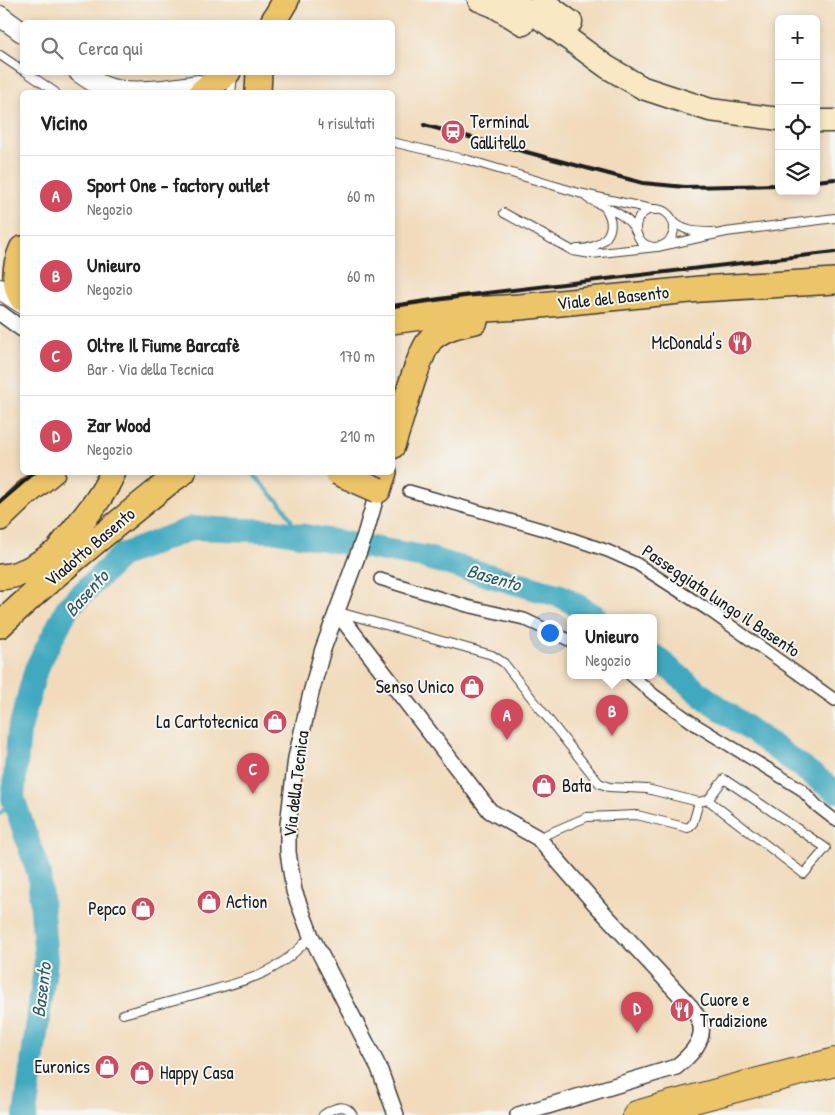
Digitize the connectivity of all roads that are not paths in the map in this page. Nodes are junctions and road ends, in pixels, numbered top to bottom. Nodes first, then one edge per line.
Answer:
1 (268, 0) edge
2 (286, 0) edge
3 (479, 0) edge
4 (511, 0) edge
5 (541, 0) edge
6 (0, 16) edge
7 (257, 20) edge
8 (275, 20) edge
9 (20, 31) edge
10 (0, 55) edge
11 (20, 69) edge
12 (30, 75) edge
13 (82, 75) edge
14 (230, 75) edge
15 (259, 75) edge
16 (217, 86) edge
17 (96, 88) edge
18 (52, 90) edge
19 (117, 90) edge
20 (136, 90) edge
21 (258, 90) edge
22 (688, 104) junction
23 (710, 110) junction
24 (775, 118) edge
25 (820, 121) edge
26 (835, 121) edge
27 (395, 143) edge
28 (579, 193) junction
29 (605, 208) junction
30 (656, 210) junction
31 (504, 213) dead end
32 (835, 218) edge
33 (671, 219) junction
34 (726, 232) junction
35 (637, 235) junction
36 (561, 244) junction
37 (657, 247) junction
38 (20, 257) edge
39 (835, 282) edge
40 (0, 289) edge
41 (20, 295) edge
42 (20, 302) edge
43 (520, 307) junction
44 (0, 313) edge
45 (396, 320) edge
46 (20, 328) edge
47 (431, 339) junction
48 (395, 437) edge
49 (48, 475) edge
50 (112, 475) edge
51 (178, 475) edge
52 (352, 475) edge
53 (381, 481) edge
54 (409, 491) dead end
55 (0, 518) edge
56 (58, 550) junction
57 (5, 577) edge
58 (380, 579) dead end
59 (22, 604) junction
60 (337, 612) junction
61 (0, 625) edge
62 (567, 639) edge
63 (636, 679) edge
64 (835, 700) edge
65 (708, 800) junction
66 (699, 802) junction
67 (835, 820) edge
68 (538, 838) junction
69 (311, 936) junction
70 (123, 1014) dead end
71 (835, 1062) edge
72 (835, 1073) edge
73 (323, 1115) edge
74 (353, 1115) edge
75 (396, 1115) edge
76 (518, 1115) edge
77 (637, 1115) edge
78 (688, 1115) edge

1 - 7 main road
2 - 8 main road
3 - 23 main road
4 - 22 main road
5 - 22 main road
6 - 9 street
10 - 11 lane
12 - 18 lane
13 - 17 street
14 - 16 lane
15 - 21 main road
16 - 20 street
17 - 19 street
22 - 23 main road
23 - 24 main road
25 - 26 main road
27 - 28 lane
28 - 29 lane
28 - 30 lane
29 - 35 lane
29 - 36 lane
30 - 33 lane
30 - 35 lane
31 - 36 lane
32 - 34 lane
33 - 34 lane
33 - 37 lane
34 - 37 lane
35 - 37 lane
36 - 37 lane
38 - 41 main road
39 - 43 main road, Viale del Basento
40 - 42 street
43 - 45 main road, Viale del Basento
43 - 47 main road
44 - 46 street
45 - 47 main road
47 - 48 main road
49 - 55 main road
50 - 56 main road
51 - 59 main road, Viadotto Basento
52 - 53 main road, bridge
53 - 60 street, Via della Tecnica
54 - 64 street, Passeggiata lungo il Basento
56 - 57 main road
56 - 59 main road
58 - 62 street
59 - 61 main road, Viadotto Basento
60 - 66 lane
60 - 68 street
60 - 69 street, Via della Tecnica
63 - 67 street
65 - 65 lane
65 - 66 lane
66 - 68 lane
68 - 76 street
69 - 70 lane
69 - 75 street, Via della Tecnica
71 - 77 highway
72 - 78 highway
73 - 74 lane

